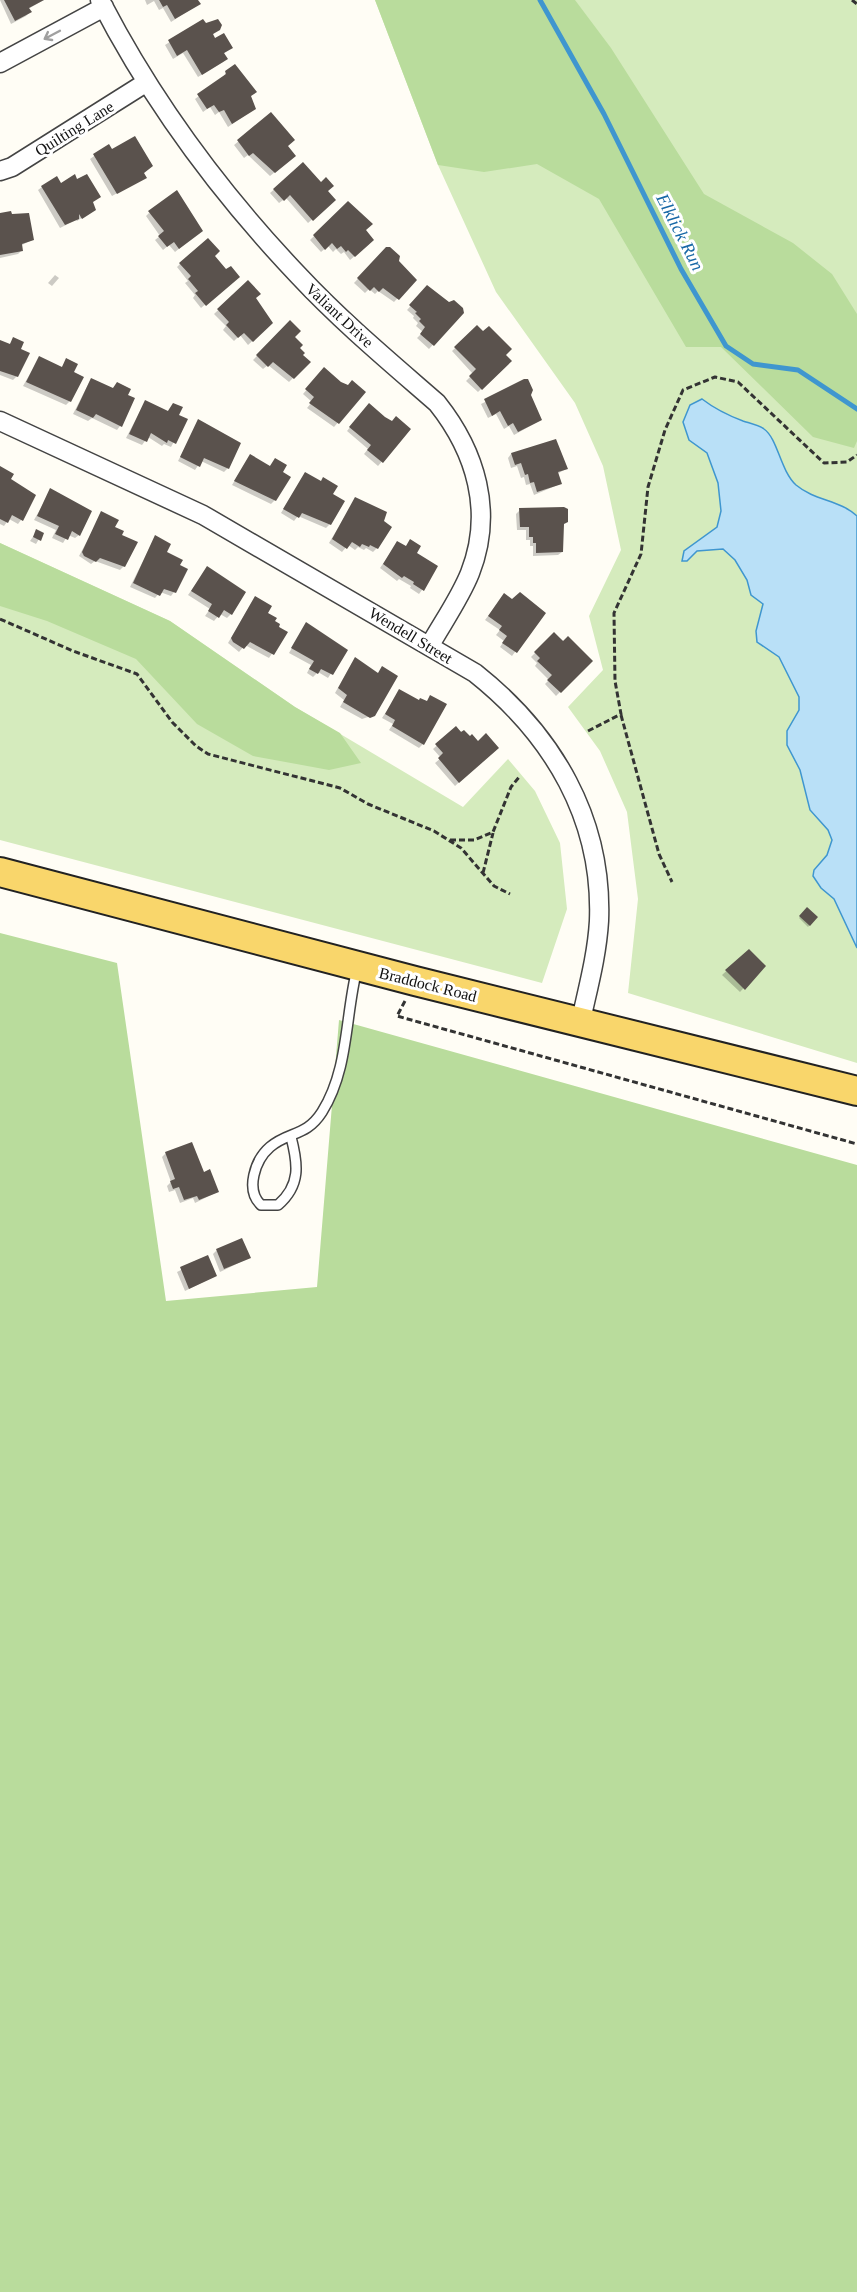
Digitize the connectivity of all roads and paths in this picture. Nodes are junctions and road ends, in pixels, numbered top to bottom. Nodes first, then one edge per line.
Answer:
1 (852, 0) edge
2 (102, 4) edge
3 (857, 4) edge
4 (0, 63) edge
5 (147, 82) junction
6 (0, 171) edge
7 (0, 421) edge
8 (857, 455) edge
9 (0, 619) edge
10 (430, 645) junction
11 (621, 714) junction
12 (588, 731) dead end
13 (520, 776) dead end
14 (494, 832) junction
15 (449, 839) junction
16 (0, 872) edge
17 (483, 874) junction
18 (672, 882) dead end
19 (510, 894) dead end
20 (358, 966) junction
21 (415, 981) junction
22 (581, 1020) junction
23 (857, 1091) edge
24 (291, 1137) junction
25 (857, 1144) edge

1 - 3 path
2 -> 4 street
2 - 5 street, Valiant Drive
5 - 6 street, Quilting Lane
5 - 10 street, Valiant Drive
7 - 10 street, Wendell Street
8 - 11 path
9 - 15 path
10 - 22 street, Wendell Street
11 - 12 path
11 - 18 path
13 - 14 path
14 - 15 path
14 - 17 path
15 - 17 path
16 - 20 main road, Braddock Road
17 - 19 path
20 - 21 main road, Braddock Road
20 - 24 lane
21 - 22 main road, Braddock Road
21 - 25 path
22 - 23 main road, Braddock Road
24 - 24 lane

